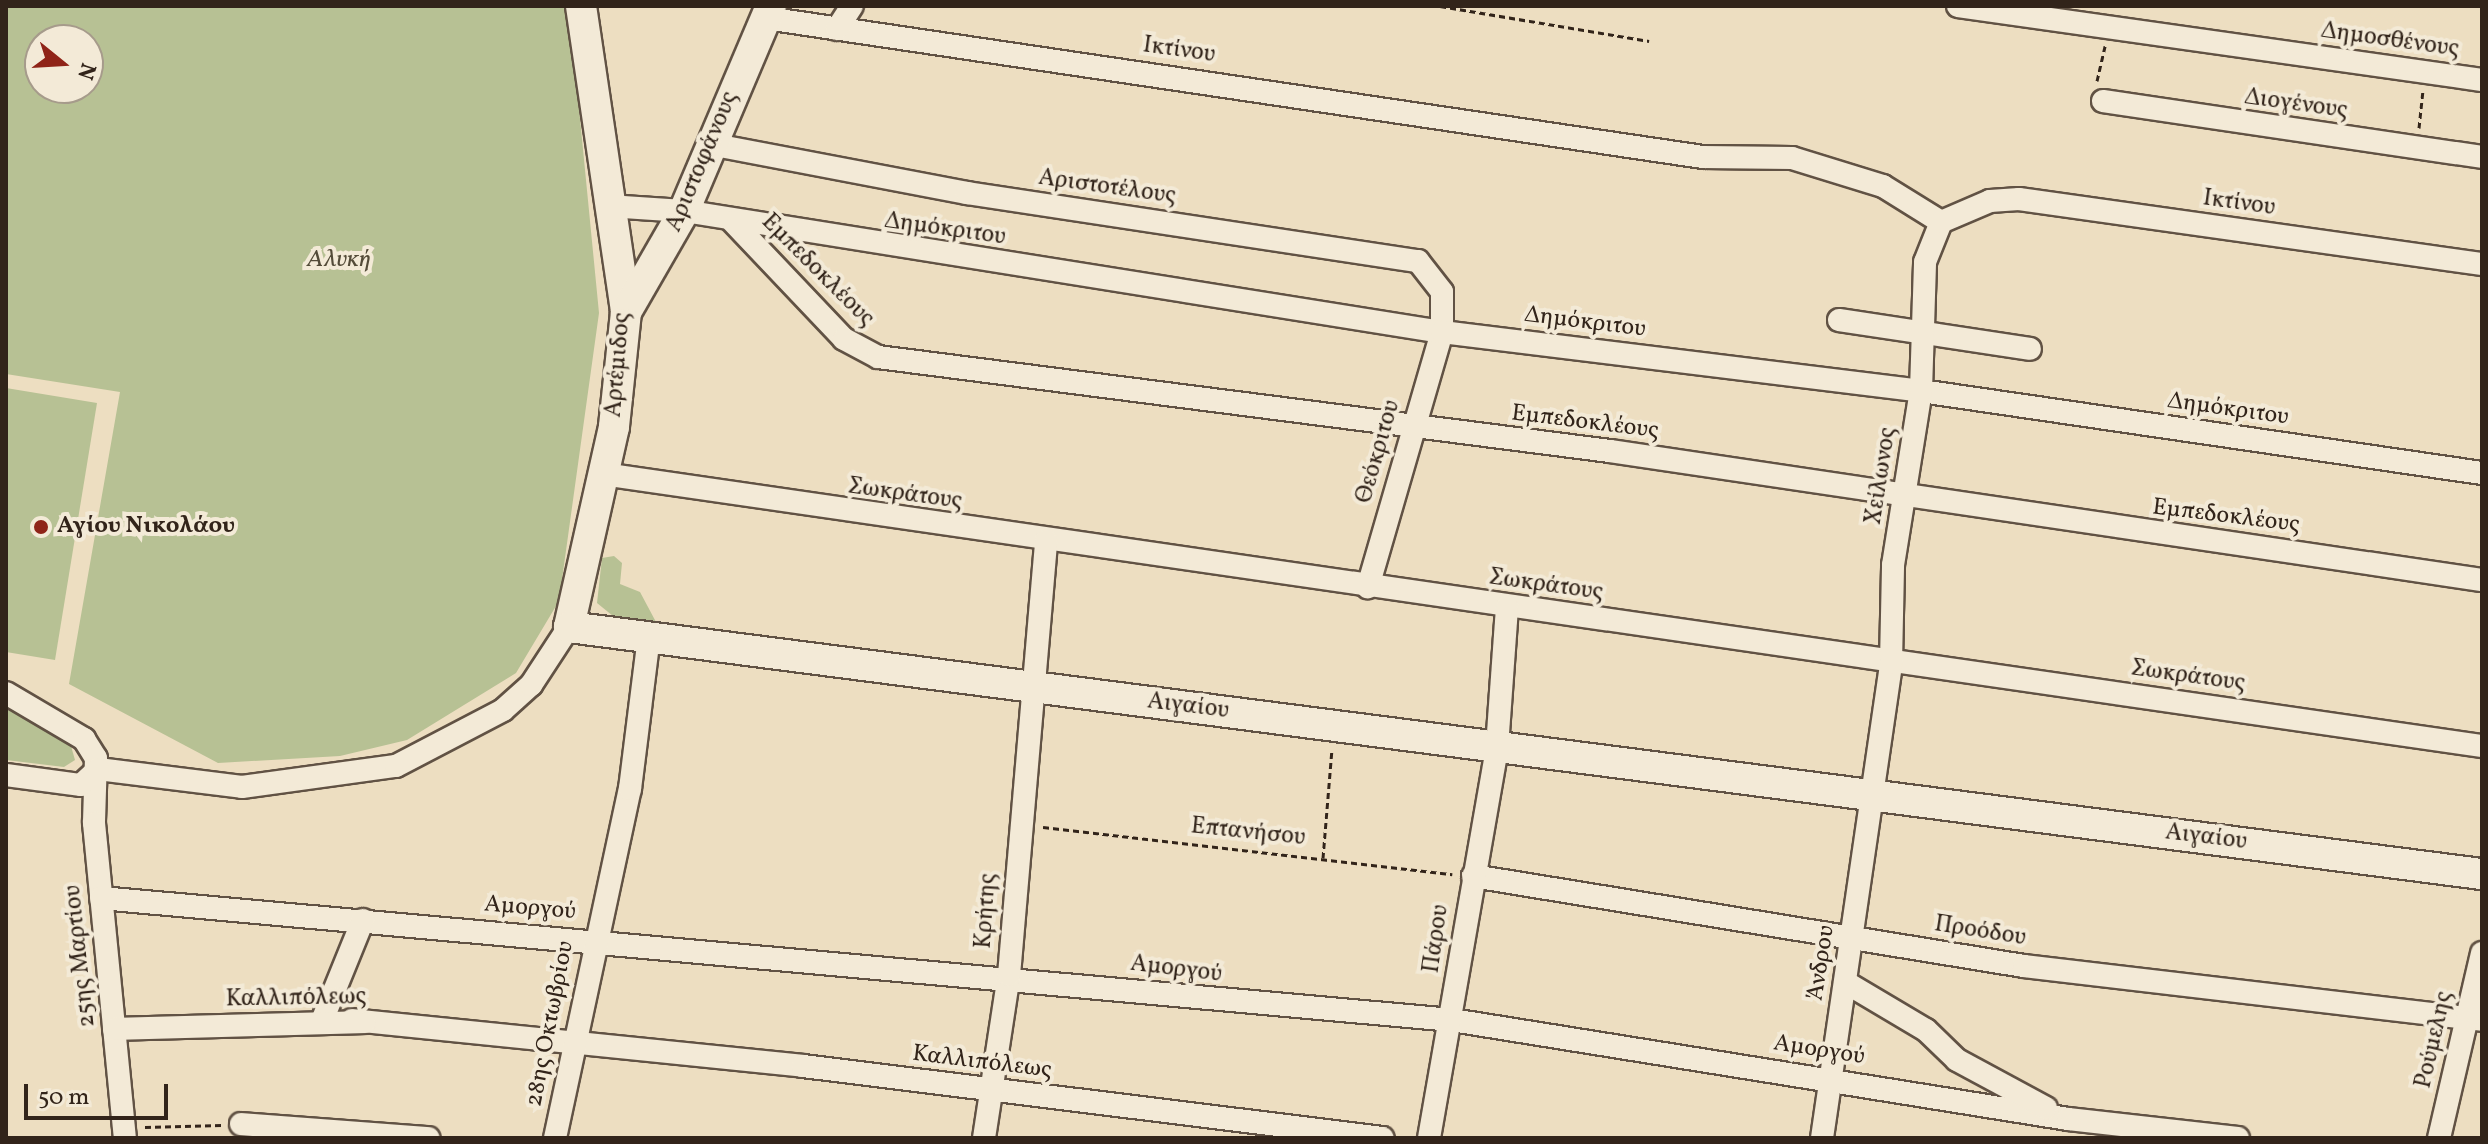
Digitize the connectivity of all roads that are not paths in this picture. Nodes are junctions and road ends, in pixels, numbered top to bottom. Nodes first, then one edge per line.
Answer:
1 (581, 6) edge
2 (836, 6) edge
3 (852, 6) edge
4 (1958, 6) edge
5 (768, 12) edge
6 (837, 29) junction
7 (2482, 80) edge
8 (2103, 101) road end
9 (710, 144) junction
10 (2482, 157) edge
11 (608, 206) junction
12 (684, 211) junction
13 (733, 222) junction
14 (1941, 222) junction
15 (2482, 264) edge
16 (626, 312) junction
17 (1839, 320) dead end
18 (1442, 332) junction
19 (1923, 332) junction
20 (2030, 349) dead end
21 (1921, 391) junction
22 (1412, 427) junction
23 (2482, 473) edge
24 (603, 474) junction
25 (1907, 493) junction
26 (1046, 541) junction
27 (2482, 580) edge
28 (1368, 587) junction
29 (1507, 607) junction
30 (569, 627) junction
31 (649, 637) junction
32 (1891, 663) junction
33 (1032, 686) junction
34 (6, 693) edge
35 (2482, 746) edge
36 (1497, 747) junction
37 (98, 769) junction
38 (6, 775) edge
39 (1874, 795) junction
40 (2482, 874) edge
41 (1473, 876) junction
42 (101, 898) junction
43 (363, 920) junction
44 (1852, 939) junction
45 (594, 941) junction
46 (2482, 953) edge
47 (1009, 975) junction
48 (1845, 982) junction
49 (2475, 1019) edge
50 (1452, 1020) junction
51 (322, 1021) junction
52 (114, 1029) junction
53 (573, 1045) junction
54 (1830, 1078) junction
55 (994, 1092) junction
56 (2086, 1121) junction
57 (241, 1124) road end
58 (124, 1132) edge
59 (428, 1138) edge
60 (555, 1138) edge
61 (984, 1138) edge
62 (1383, 1138) edge
63 (1429, 1138) edge
64 (1822, 1138) edge
65 (2111, 1138) edge
66 (2238, 1138) edge
67 (2439, 1138) edge

1 - 11 main road, Αρτέμιδος
2 - 6 street
3 - 6 street
4 - 7 street, Δημοσθένους
5 - 6 street, Ικτίνου
5 - 9 main road, Αριστοφάνους
6 - 14 street, Ικτίνου
8 - 10 street, Διογένους
9 - 12 main road, Αριστοφάνους
9 - 18 street, Αριστοτέλους
11 - 12 street, Δημόκριτου
11 - 16 main road, Αρτέμιδος
12 - 13 street, Δημόκριτου
12 - 16 main road, Αριστοφάνους
13 - 18 street, Δημόκριτου
13 - 22 street, Εμπεδοκλέους
14 - 15 street, Ικτίνου
14 - 19 street, Χείλωνος
16 - 24 main road, Αρτέμιδος
17 - 19 street
18 - 21 street, Δημόκριτου
18 - 22 street, Θεόκριτου
19 - 20 street
19 - 21 street, Χείλωνος
21 - 23 street, Δημόκριτου
21 - 25 street, Χείλωνος
22 - 25 street, Εμπεδοκλέους
22 - 28 street, Θεόκριτου
24 - 26 street, Σωκράτους
24 - 30 main road, Αρτέμιδος
25 - 27 street, Εμπεδοκλέους
25 - 32 street, Χείλωνος
26 - 28 street, Σωκράτους
26 - 33 street, Κρήτης
28 - 29 street, Σωκράτους
29 - 32 street, Σωκράτους
29 - 36 street, Πάρου
30 - 31 main road, Αιγαίου
30 - 37 street
31 - 33 main road, Αιγαίου
31 - 45 street, 28ης Οκτωβρίου
32 - 35 street, Σωκράτους
32 - 39 street, Χείλωνος
33 - 36 main road, Αιγαίου
33 - 47 street, Κρήτης
34 - 37 street
36 - 39 main road, Αιγαίου
36 - 41 street, Πάρου
37 - 38 street
37 - 42 street, 25ης Μαρτίου
39 - 40 main road, Αιγαίου
39 - 44 street, Άνδρου
41 - 44 street, Προόδου
41 - 50 street, Πάρου
42 - 43 street, Αμοργού
42 - 52 street, 25ης Μαρτίου
43 - 45 street, Αμοργού
43 - 51 street
44 - 48 street, Άνδρου
44 - 49 street, Προόδου
45 - 47 street, Αμοργού
45 - 53 street, 28ης Οκτωβρίου
46 - 49 street, Ρούμελης
47 - 50 street, Αμοργού
47 - 55 street, Κρήτης
48 - 54 street, Άνδρου
48 - 56 street
49 - 67 street, Ρούμελης
50 - 54 street, Αμοργού
50 - 63 street, Πάρου
51 - 52 street, Καλλιπόλεως
51 - 53 street, Καλλιπόλεως
52 - 58 street, 25ης Μαρτίου
53 - 55 street, Καλλιπόλεως
53 - 60 street, 28ης Οκτωβρίου
54 - 56 street, Αμοργού
54 - 64 street, Άνδρου
55 - 61 street, Κρήτης
55 - 62 street, Καλλιπόλεως
56 - 65 street
56 - 66 street, Αμοργού
57 - 59 street

